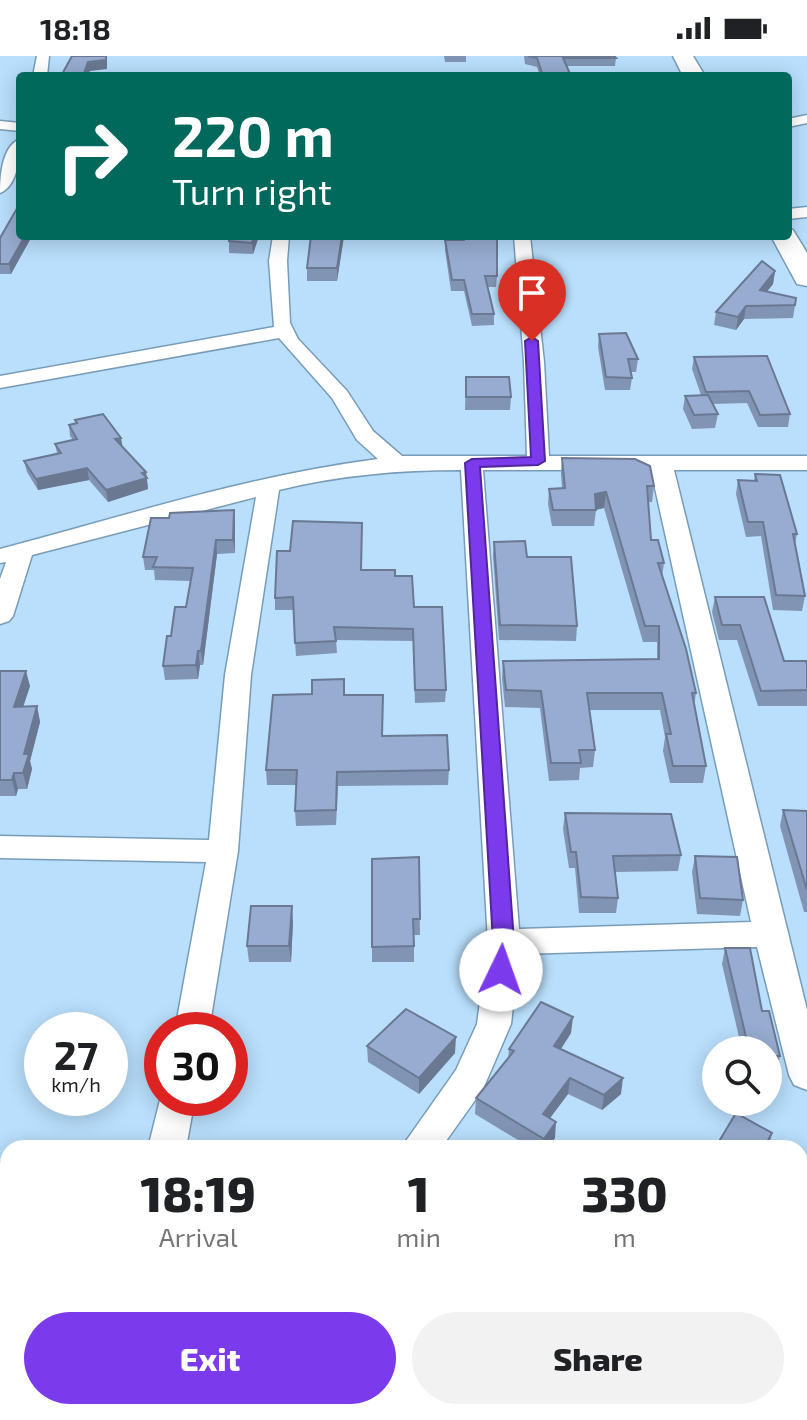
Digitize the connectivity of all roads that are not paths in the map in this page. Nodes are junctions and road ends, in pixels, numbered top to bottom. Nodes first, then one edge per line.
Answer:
1 (16, 152) edge
2 (0, 187) edge
3 (281, 240) edge
4 (522, 240) edge
5 (786, 240) edge
6 (807, 278) edge
7 (285, 331) junction
8 (0, 382) edge
9 (538, 461) junction
10 (396, 463) junction
11 (472, 463) junction
12 (661, 463) junction
13 (807, 463) edge
14 (269, 485) junction
15 (11, 553) edge
16 (0, 616) edge
17 (0, 847) edge
18 (223, 851) junction
19 (770, 934) junction
20 (504, 942) junction
21 (195, 1012) edge
22 (807, 1075) edge
23 (173, 1116) edge
24 (169, 1140) edge
25 (426, 1140) edge

1 - 2 street
3 - 7 street
4 - 9 street
5 - 6 highway
7 - 8 street
7 - 10 street
9 - 11 street
9 - 12 street
10 - 11 street
10 - 14 street
11 - 20 street
12 - 13 street
12 - 19 street
14 - 15 street
14 - 18 street
15 - 16 street
17 - 18 street
18 - 21 street
19 - 20 street
19 - 22 street
20 - 25 street
23 - 24 street

